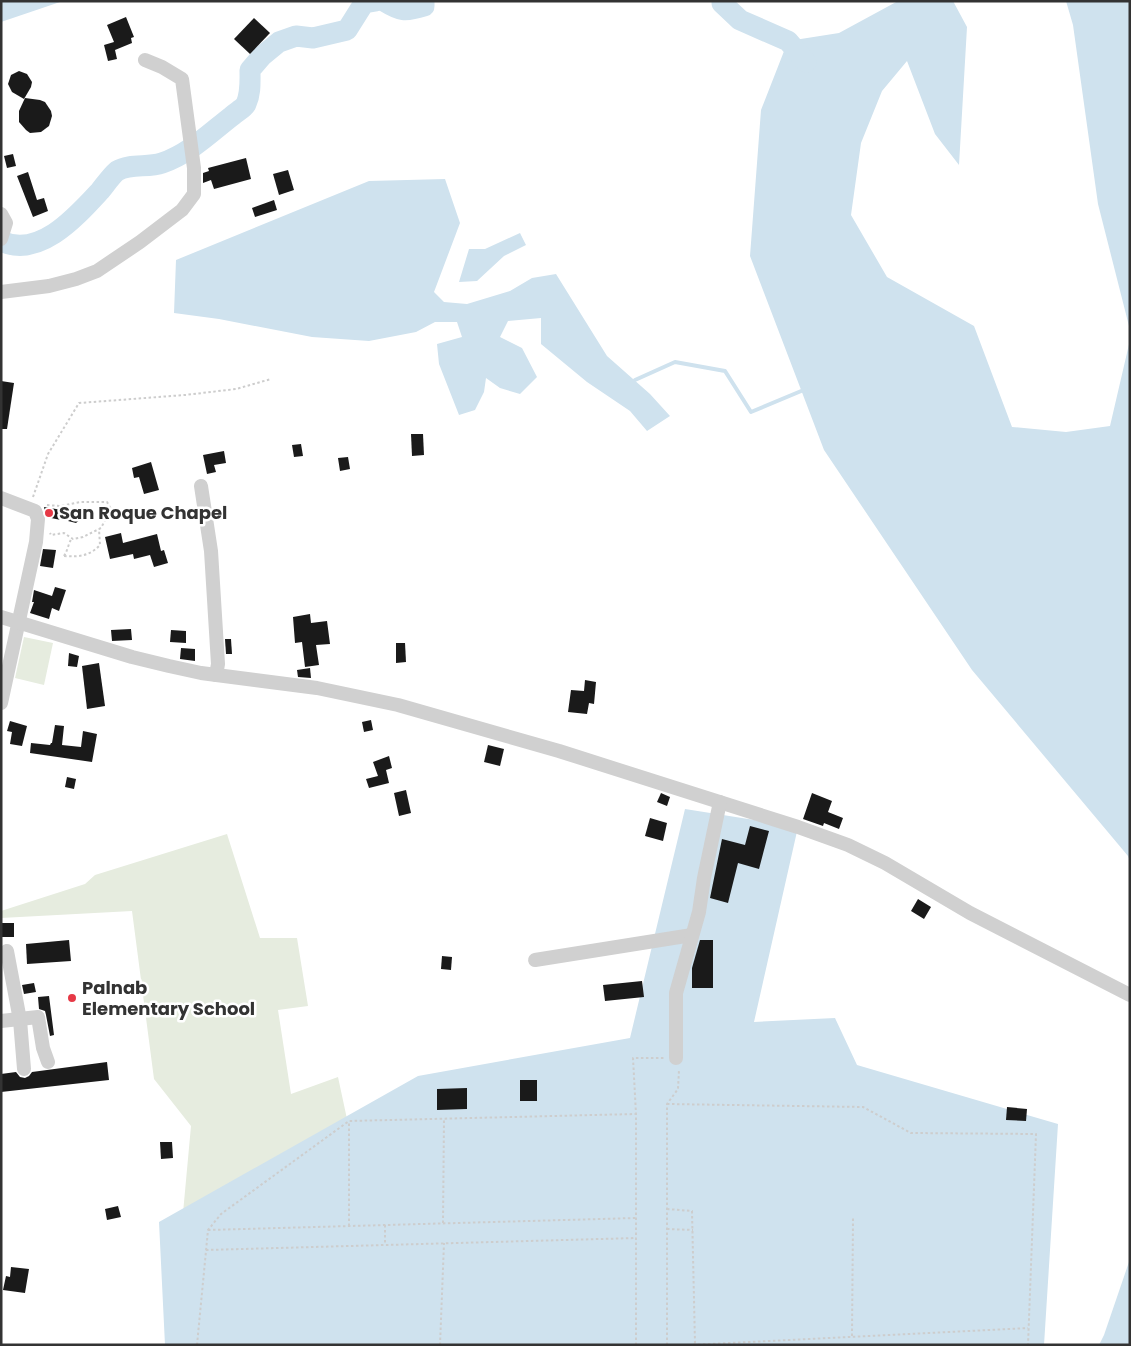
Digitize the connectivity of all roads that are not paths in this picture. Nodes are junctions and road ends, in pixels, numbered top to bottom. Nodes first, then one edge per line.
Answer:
1 (145, 60) dead end
2 (1, 214) edge
3 (2, 237) edge
4 (1, 292) edge
5 (202, 486) dead end
6 (1, 498) edge
7 (1, 617) edge
8 (19, 624) junction
9 (216, 674) junction
10 (1, 703) edge
11 (720, 802) junction
12 (692, 935) junction
13 (7, 951) dead end
14 (535, 960) dead end
15 (1130, 995) edge
16 (20, 1020) junction
17 (1, 1021) edge
18 (43, 1048) junction
19 (22, 1051) junction
20 (676, 1058) road end
21 (48, 1062) dead end
22 (24, 1069) dead end

1 - 4 street
2 - 3 street
5 - 9 street
6 - 8 street
7 - 8 street
8 - 9 street
8 - 10 street
9 - 11 street
11 - 12 street
11 - 15 street
12 - 14 street
12 - 20 street
13 - 16 street
16 - 17 street
16 - 18 street
16 - 19 street
18 - 19 street
18 - 21 street
19 - 22 street

